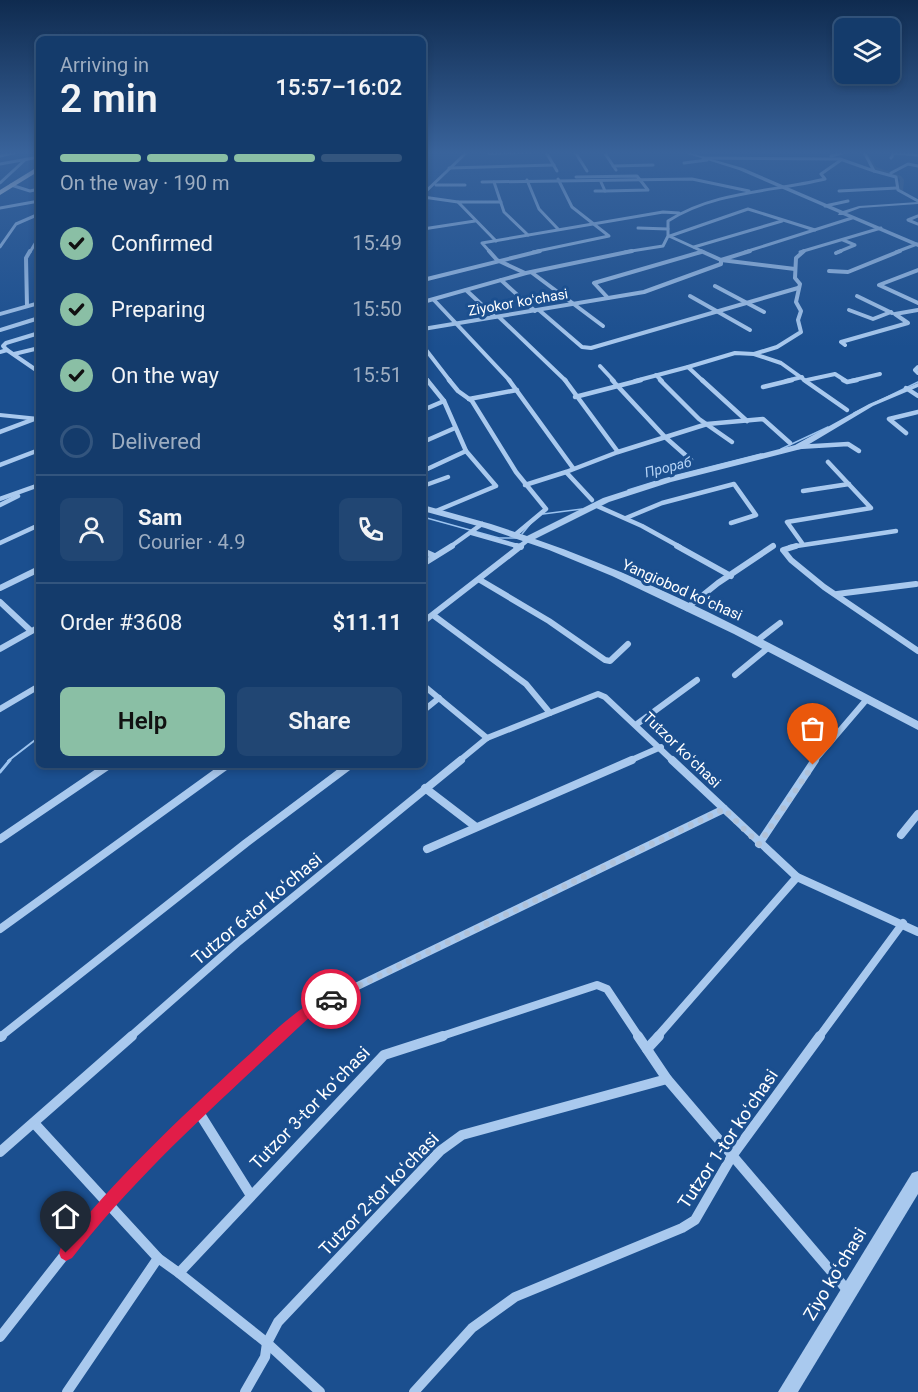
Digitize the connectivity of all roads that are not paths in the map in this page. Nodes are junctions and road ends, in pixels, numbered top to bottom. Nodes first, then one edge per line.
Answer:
1 (32, 217) edge
2 (472, 217) edge
3 (508, 217) edge
4 (546, 217) edge
5 (583, 217) edge
6 (633, 217) edge
7 (674, 217) edge
8 (723, 217) edge
9 (773, 217) edge
10 (849, 217) edge
11 (916, 217) edge
12 (852, 218) junction
13 (475, 220) junction
14 (784, 220) junction
15 (590, 224) junction
16 (918, 224) edge
17 (426, 228) edge
18 (638, 228) dead end
19 (881, 228) junction
20 (668, 229) junction
21 (558, 230) junction
22 (815, 230) junction
23 (528, 235) junction
24 (669, 236) junction
25 (843, 240) junction
26 (496, 241) junction
27 (36, 242) edge
28 (918, 245) edge
29 (0, 246) edge
30 (694, 247) junction
31 (701, 252) junction
32 (836, 252) dead end
33 (497, 260) junction
34 (720, 260) junction
35 (795, 269) junction
36 (918, 270) edge
37 (829, 271) dead end
38 (531, 272) junction
39 (526, 273) junction
40 (426, 279) edge
41 (501, 280) junction
42 (715, 286) dead end
43 (798, 288) junction
44 (466, 290) junction
45 (690, 296) dead end
46 (857, 296) dead end
47 (608, 298) junction
48 (434, 300) junction
49 (426, 301) edge
50 (747, 303) junction
51 (918, 303) edge
52 (36, 304) edge
53 (572, 304) junction
54 (27, 306) junction
55 (918, 309) edge
56 (537, 310) junction
57 (849, 310) dead end
58 (718, 312) junction
59 (764, 312) dead end
60 (893, 313) junction
61 (0, 314) edge
62 (497, 317) junction
63 (36, 319) edge
64 (456, 324) junction
65 (603, 326) dead end
66 (426, 329) edge
67 (0, 330) edge
68 (750, 330) dead end
69 (36, 334) edge
70 (844, 345) dead end
71 (36, 349) edge
72 (7, 350) junction
73 (426, 350) edge
74 (0, 352) edge
75 (14, 354) junction
76 (754, 354) junction
77 (600, 366) dead end
78 (688, 367) junction
79 (918, 367) edge
80 (36, 369) edge
81 (918, 373) edge
82 (880, 374) dead end
83 (656, 375) junction
84 (804, 379) junction
85 (426, 382) edge
86 (918, 385) edge
87 (620, 387) junction
88 (763, 387) dead end
89 (906, 388) junction
90 (517, 390) junction
91 (918, 396) edge
92 (575, 397) junction
93 (468, 399) junction
94 (444, 401) junction
95 (426, 409) edge
96 (847, 410) dead end
97 (918, 412) edge
98 (0, 415) edge
99 (36, 419) edge
100 (36, 420) edge
101 (747, 420) junction
102 (707, 424) junction
103 (455, 428) junction
104 (0, 432) edge
105 (906, 433) dead end
106 (665, 437) junction
107 (426, 441) edge
108 (732, 442) dead end
109 (794, 445) junction
110 (36, 451) edge
111 (466, 451) junction
112 (859, 451) dead end
113 (618, 452) junction
114 (691, 460) dead end
115 (828, 462) dead end
116 (0, 465) edge
117 (573, 468) junction
118 (426, 470) edge
119 (566, 472) junction
120 (448, 477) dead end
121 (849, 484) junction
122 (36, 485) edge
123 (426, 485) edge
124 (525, 485) junction
125 (36, 486) edge
126 (803, 491) dead end
127 (0, 499) edge
128 (594, 503) junction
129 (0, 505) edge
130 (426, 509) edge
131 (436, 511) junction
132 (626, 518) junction
133 (731, 523) dead end
134 (482, 524) junction
135 (36, 526) edge
136 (896, 531) dead end
137 (472, 533) junction
138 (516, 534) junction
139 (529, 539) junction
140 (0, 543) edge
141 (802, 543) junction
142 (773, 546) dead end
143 (521, 547) junction
144 (426, 552) edge
145 (434, 556) junction
146 (426, 562) edge
147 (36, 570) edge
148 (732, 576) junction
149 (480, 580) junction
150 (916, 584) dead end
151 (0, 588) edge
152 (837, 594) junction
153 (0, 602) edge
154 (687, 608) junction
155 (433, 615) junction
156 (426, 620) edge
157 (780, 623) dead end
158 (36, 628) edge
159 (31, 631) junction
160 (758, 640) junction
161 (628, 644) dead end
162 (770, 646) junction
163 (0, 649) edge
164 (918, 651) edge
165 (735, 675) dead end
166 (697, 680) dead end
167 (426, 687) edge
168 (36, 688) edge
169 (439, 698) junction
170 (867, 699) junction
171 (426, 709) edge
172 (0, 710) edge
173 (550, 713) junction
174 (637, 724) junction
175 (918, 726) edge
176 (487, 738) junction
177 (661, 747) junction
178 (105, 768) edge
179 (223, 768) edge
180 (346, 768) edge
181 (425, 788) junction
182 (724, 809) junction
183 (918, 814) edge
184 (476, 827) junction
185 (901, 835) dead end
186 (0, 839) edge
187 (759, 844) junction
188 (427, 849) dead end
189 (797, 877) junction
190 (903, 923) junction
191 (0, 929) edge
192 (918, 932) edge
193 (0, 1037) edge
194 (647, 1049) junction
195 (667, 1079) junction
196 (198, 1111) junction
197 (34, 1123) junction
198 (0, 1152) edge
199 (732, 1156) junction
200 (916, 1189) edge
201 (250, 1194) junction
202 (106, 1202) junction
203 (158, 1258) junction
204 (179, 1273) junction
205 (848, 1292) junction
206 (0, 1337) edge
207 (267, 1344) junction
208 (67, 1392) edge
209 (245, 1392) edge
210 (320, 1392) edge
211 (414, 1392) edge
212 (788, 1392) edge

1 - 29 street
2 - 13 street
3 - 23 street
4 - 21 street
5 - 15 street
6 - 15 street
7 - 20 street
8 - 24 street
9 - 14 street
10 - 12 street
11 - 16 street
12 - 19 street
12 - 22 street, Ziyokor koʻchasi
13 - 17 street
13 - 26 street
14 - 22 street
14 - 30 street
15 - 21 street
15 - 33 street
18 - 20 street
19 - 25 street
19 - 28 street
20 - 24 street
21 - 23 street
22 - 34 street, Ziyokor koʻchasi
23 - 26 street
24 - 30 street
24 - 38 street
25 - 32 street
25 - 35 street
26 - 33 street
27 - 54 street
28 - 37 street
30 - 31 street
31 - 34 street
31 - 47 street
33 - 39 street
33 - 40 street
34 - 35 street
34 - 47 street, Ziyokor koʻchasi
35 - 43 street
36 - 51 street
38 - 39 street
38 - 53 street
39 - 41 street
41 - 44 street
41 - 56 street
42 - 50 street
43 - 50 street
43 - 76 street
44 - 48 street
44 - 62 street
45 - 58 street
46 - 60 street
47 - 53 street, Ziyokor koʻchasi
48 - 49 street
48 - 64 street
50 - 58 street
50 - 59 street
52 - 54 street
53 - 56 street, Ziyokor koʻchasi
53 - 65 street
54 - 61 street
55 - 60 street
56 - 58 street
56 - 62 street, Ziyokor koʻchasi
57 - 60 street
58 - 68 street
60 - 70 street
62 - 64 street, Ziyokor koʻchasi
62 - 92 street
63 - 67 street
64 - 66 street
64 - 90 street, Ziyokor koʻchasi
69 - 72 street
71 - 75 street
72 - 74 street
72 - 75 street
73 - 93 street
75 - 80 street
76 - 78 street
76 - 84 street
77 - 87 street
78 - 83 street
78 - 101 street
79 - 81 street
82 - 84 street
83 - 87 street
83 - 102 street
84 - 88 street
84 - 96 street
85 - 94 street
86 - 89 street
87 - 92 street
87 - 106 street
89 - 91 street
89 - 109 street
90 - 93 street
90 - 117 street, Ziyokor koʻchasi
92 - 113 street
93 - 124 street
94 - 95 street
94 - 103 street
97 - 105 street
98 - 99 street
100 - 104 street
101 - 102 street
101 - 109 street
102 - 106 street
102 - 108 street
103 - 107 street
103 - 111 street
106 - 113 street
106 - 114 street
109 - 112 street
109 - 128 street
110 - 116 street
111 - 118 street
111 - 131 street
113 - 117 street
115 - 121 street
117 - 119 street
119 - 124 street
119 - 128 street
120 - 123 street
121 - 126 street
121 - 141 street
122 - 127 street
124 - 138 street
125 - 129 street
128 - 132 street
128 - 139 street
130 - 131 street, Yangiobod koʻchasi
131 - 134 street, Yangiobod koʻchasi
132 - 133 street
132 - 148 street
134 - 137 street
134 - 138 street, Yangiobod koʻchasi
135 - 140 street
136 - 141 street
137 - 143 street
137 - 145 street
138 - 139 street, Yangiobod koʻchasi
139 - 143 street
139 - 154 street, Yangiobod koʻchasi
141 - 152 street
142 - 148 street
143 - 149 street
144 - 145 street
145 - 146 street
147 - 151 street
148 - 154 street
149 - 155 street
149 - 161 street
150 - 152 street
152 - 164 street
153 - 159 street
154 - 160 street, Yangiobod koʻchasi
155 - 156 street
155 - 173 street
157 - 160 street
158 - 159 street
159 - 163 street
160 - 162 street, Yangiobod koʻchasi
162 - 165 street
162 - 170 street, Yangiobod koʻchasi
166 - 174 street
167 - 169 street
168 - 172 street
169 - 171 street
169 - 176 street
170 - 175 street, Yangiobod koʻchasi
170 - 187 street
173 - 174 street, Tutzor koʻchasi
173 - 176 street, Tutzor 6-tor koʻchasi
174 - 177 street, Tutzor koʻchasi
176 - 181 street, Tutzor 6-tor koʻchasi
177 - 182 street, Tutzor koʻchasi
177 - 184 street
178 - 186 street
179 - 191 street
180 - 193 street
181 - 184 street
181 - 197 street, Tutzor 6-tor koʻchasi
182 - 187 street, Tutzor koʻchasi
182 - 196 street
183 - 185 street
184 - 188 street
187 - 189 street, Tutzor koʻchasi
189 - 190 street, Tutzor koʻchasi
189 - 194 street
190 - 192 street, Tutzor koʻchasi
190 - 199 street, Tutzor 1-tor koʻchasi
194 - 195 street, Tutzor 3-tor koʻchasi
194 - 201 street, Tutzor 3-tor koʻchasi
195 - 199 street, Tutzor 3-tor koʻchasi
195 - 207 street, Tutzor 2-tor koʻchasi
196 - 201 street
196 - 202 street
197 - 198 street, Tutzor 6-tor koʻchasi
197 - 202 street
199 - 205 street, Tutzor 3-tor koʻchasi
199 - 211 street, Tutzor 1-tor koʻchasi
200 - 205 street, Ziyo koʻchasi
201 - 204 street, Tutzor 3-tor koʻchasi
202 - 203 street
202 - 206 street
203 - 204 street
203 - 208 street
204 - 207 street
205 - 212 street, Ziyo koʻchasi
207 - 209 street, Tutzor 2-tor koʻchasi
207 - 210 street

